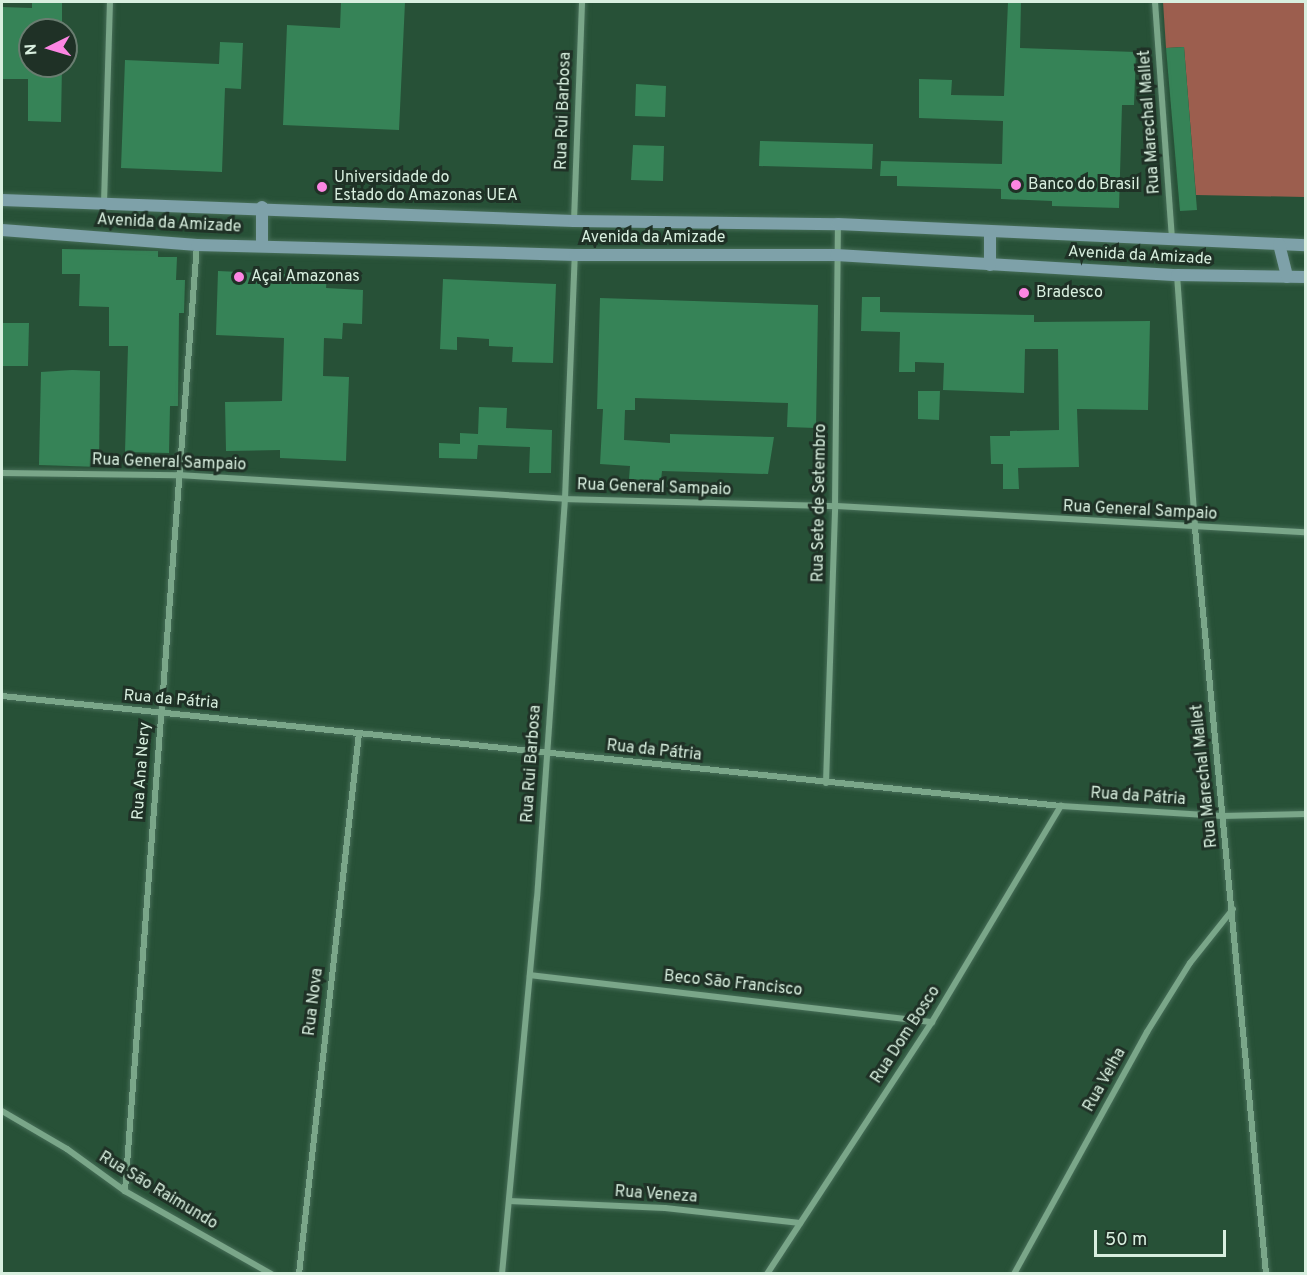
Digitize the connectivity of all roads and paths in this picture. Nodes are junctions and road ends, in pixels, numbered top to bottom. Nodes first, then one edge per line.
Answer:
1 (110, 2) edge
2 (582, 2) edge
3 (1155, 2) edge
4 (2, 200) edge
5 (104, 204) junction
6 (262, 207) junction
7 (574, 221) junction
8 (838, 224) junction
9 (2, 230) edge
10 (990, 234) junction
11 (1172, 241) junction
12 (1279, 244) junction
13 (197, 245) junction
14 (262, 245) junction
15 (1305, 245) edge
16 (575, 255) junction
17 (836, 255) junction
18 (990, 265) junction
19 (1177, 275) junction
20 (1287, 277) junction
21 (1305, 277) edge
22 (2, 473) edge
23 (178, 475) junction
24 (565, 499) junction
25 (835, 506) junction
26 (1195, 528) junction
27 (1305, 532) edge
28 (2, 696) edge
29 (160, 712) junction
30 (359, 733) junction
31 (546, 754) junction
32 (826, 783) junction
33 (1060, 806) junction
34 (1305, 814) edge
35 (1222, 816) junction
36 (1233, 909) junction
37 (530, 975) junction
38 (932, 1022) junction
39 (2, 1111) edge
40 (125, 1191) junction
41 (509, 1201) junction
42 (800, 1223) junction
43 (271, 1274) edge
44 (299, 1274) edge
45 (502, 1274) edge
46 (767, 1274) edge
47 (1014, 1274) edge
48 (1266, 1274) edge

1 - 5 street
2 - 7 street, Rua Rui Barbosa
3 - 11 street, Rua Marechal Mallet
4 - 5 main road, Avenida da Amizade
5 - 6 main road, Avenida da Amizade
6 - 7 main road, Avenida da Amizade
6 - 14 main road
7 - 8 main road, Avenida da Amizade
8 - 10 main road, Avenida da Amizade
8 - 17 street, Rua Sete de Setembro
9 - 13 main road, Avenida da Amizade
10 - 11 main road, Avenida da Amizade
10 - 18 main road
11 - 12 main road, Avenida da Amizade
12 - 15 main road, Avenida da Amizade
12 - 20 main road
13 - 14 main road, Avenida da Amizade
13 - 23 street, Rua Ana Nery
14 - 16 main road, Avenida da Amizade
16 - 17 main road, Avenida da Amizade
16 - 24 street, Rua Rui Barbosa
17 - 18 main road, Avenida da Amizade
17 - 25 street, Rua Sete de Setembro
18 - 19 main road, Avenida da Amizade
19 - 20 main road, Avenida da Amizade
19 - 26 street, Rua Marechal Mallet
20 - 21 main road, Avenida da Amizade
22 - 23 street, Rua General Sampaio
23 - 24 street, Rua General Sampaio
23 - 29 street, Rua Ana Nery
24 - 25 street, Rua General Sampaio
24 - 31 street, Rua Rui Barbosa
25 - 26 street, Rua General Sampaio
25 - 32 street, Rua Sete de Setembro
26 - 27 street, Rua General Sampaio
26 - 35 street, Rua Marechal Mallet
28 - 29 street, Rua da Pátria
29 - 30 street, Rua da Pátria
29 - 40 street, Rua Ana Nery
30 - 31 street, Rua da Pátria
30 - 44 street, Rua Nova
31 - 32 street, Rua da Pátria
31 - 37 street, Rua Rui Barbosa
32 - 33 street, Rua da Pátria
33 - 35 street, Rua da Pátria
33 - 38 street, Rua Dom Bosco
34 - 35 street, Rua da Pátria
35 - 36 street, Rua Marechal Mallet
36 - 47 street, Rua Velha
36 - 48 street, Rua Marechal Mallet
37 - 38 street, Beco São Francisco
37 - 41 street, Rua Rui Barbosa
38 - 42 street, Rua Dom Bosco
39 - 40 street, Rua São Raimundo
40 - 43 street, Rua São Raimundo
41 - 42 street, Rua Veneza
41 - 45 street, Rua Rui Barbosa
42 - 46 street, Rua Dom Bosco

